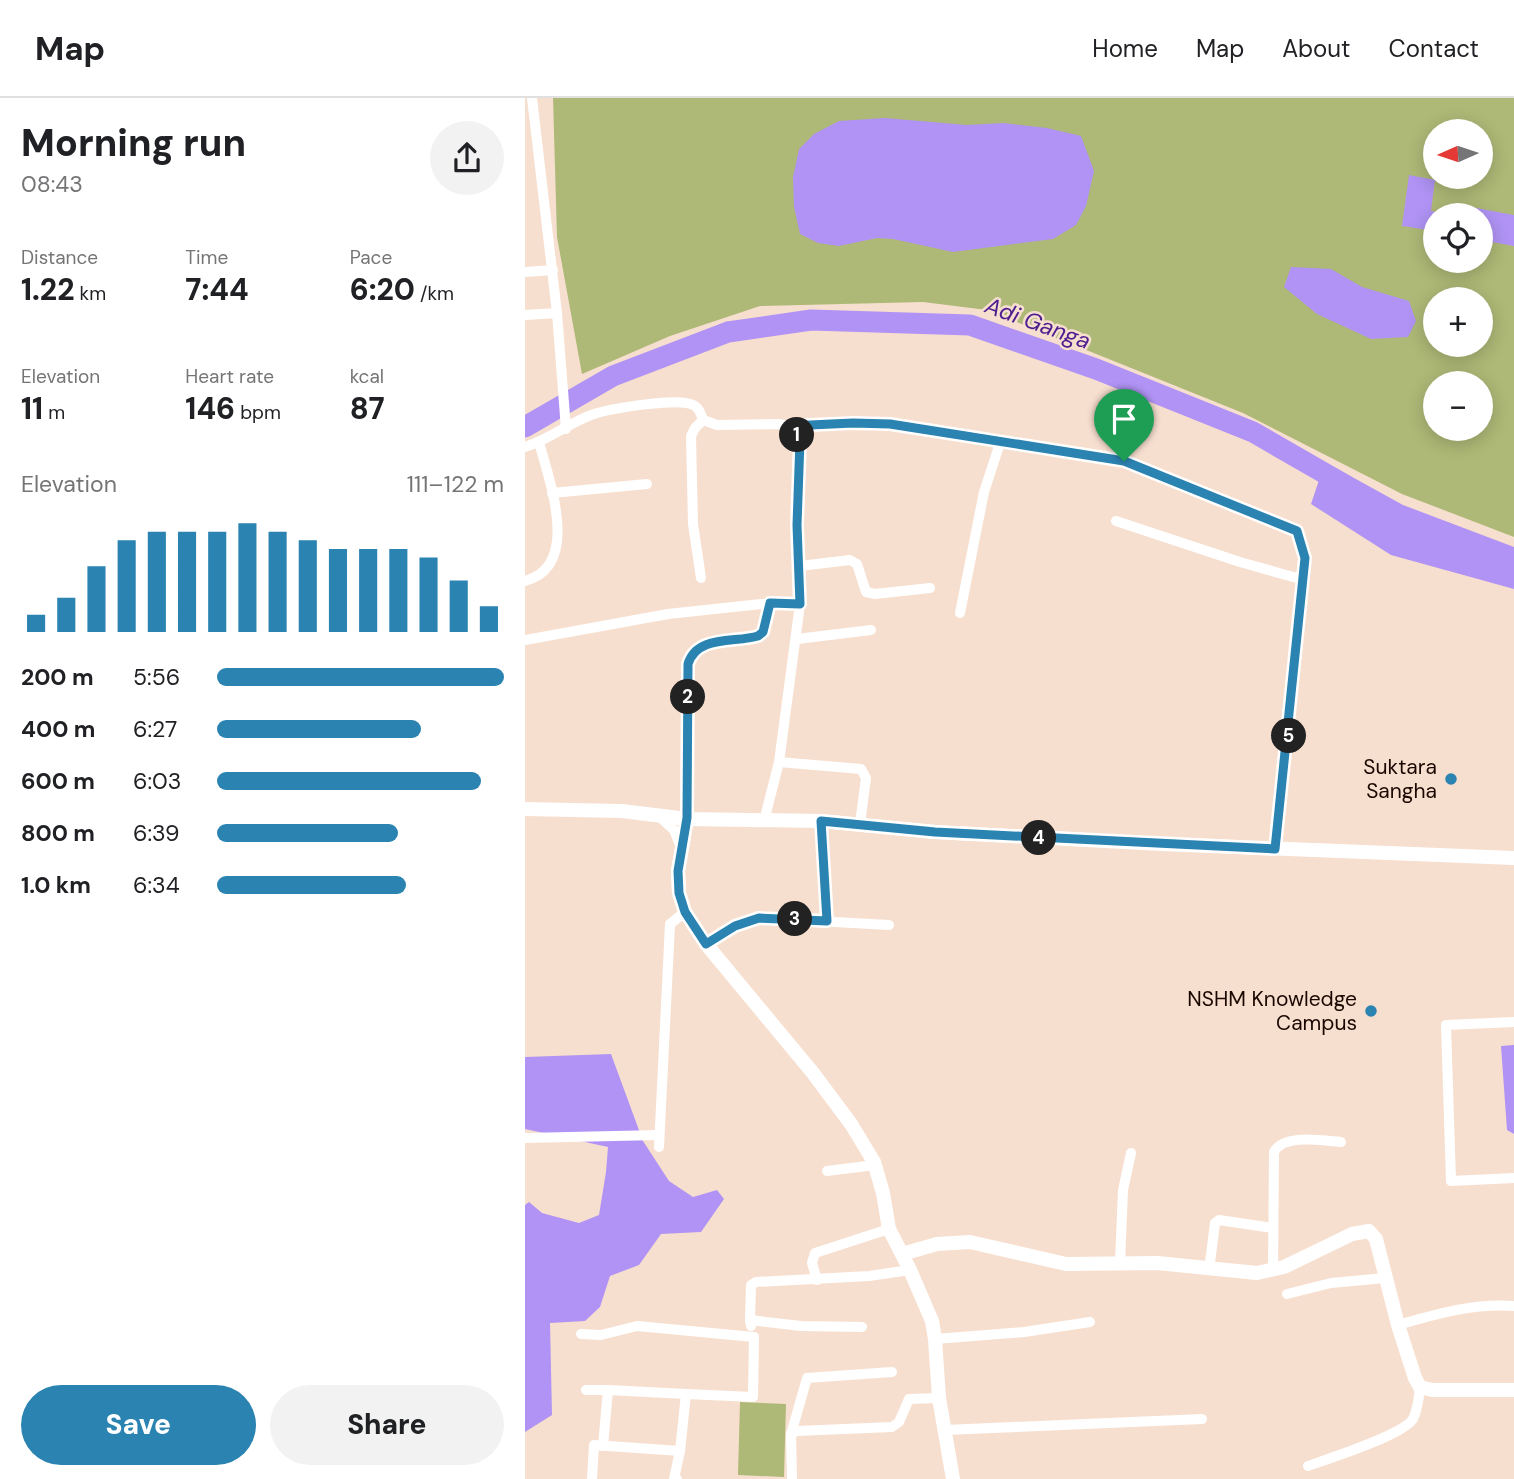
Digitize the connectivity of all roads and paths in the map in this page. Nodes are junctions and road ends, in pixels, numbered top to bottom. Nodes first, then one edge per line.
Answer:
1 (532, 98) edge
2 (553, 270) junction
3 (525, 272) edge
4 (557, 313) junction
5 (525, 315) edge
6 (703, 420) junction
7 (789, 426) junction
8 (565, 427) junction
9 (1000, 440) junction
10 (543, 441) junction
11 (525, 447) edge
12 (647, 484) dead end
13 (552, 493) junction
14 (1116, 521) dead end
15 (800, 566) junction
16 (701, 578) dead end
17 (1304, 580) junction
18 (525, 581) edge
19 (930, 587) dead end
20 (770, 603) junction
21 (800, 604) junction
22 (960, 612) dead end
23 (871, 630) dead end
24 (796, 639) junction
25 (525, 640) edge
26 (779, 762) junction
27 (525, 809) edge
28 (658, 816) junction
29 (687, 818) junction
30 (764, 821) junction
31 (821, 821) junction
32 (860, 824) junction
33 (1275, 849) junction
34 (682, 856) junction
35 (1514, 858) edge
36 (685, 912) junction
37 (827, 921) junction
38 (889, 925) dead end
39 (706, 944) junction
40 (1514, 1022) edge
41 (659, 1135) junction
42 (525, 1138) edge
43 (1342, 1142) dead end
44 (659, 1147) dead end
45 (1131, 1153) dead end
46 (875, 1165) junction
47 (827, 1171) dead end
48 (1514, 1178) edge
49 (1273, 1228) junction
50 (888, 1229) junction
51 (902, 1254) junction
52 (1120, 1263) junction
53 (910, 1270) junction
54 (1209, 1270) junction
55 (1273, 1270) junction
56 (1385, 1278) junction
57 (817, 1280) junction
58 (1287, 1294) dead end
59 (1514, 1306) edge
60 (750, 1320) junction
61 (1090, 1322) dead end
62 (1398, 1325) junction
63 (862, 1327) dead end
64 (581, 1334) dead end
65 (754, 1337) junction
66 (935, 1339) junction
67 (892, 1372) dead end
68 (1420, 1387) junction
69 (586, 1390) dead end
70 (608, 1390) junction
71 (1514, 1390) edge
72 (686, 1394) junction
73 (939, 1398) junction
74 (1202, 1419) dead end
75 (945, 1430) junction
76 (791, 1434) junction
77 (603, 1446) junction
78 (680, 1451) junction
79 (1308, 1466) dead end
80 (593, 1479) edge
81 (675, 1479) edge
82 (792, 1479) edge
83 (953, 1479) edge

1 - 2 street
2 - 3 street
2 - 4 street
4 - 5 street
4 - 8 street
6 - 7 street
6 - 8 street
6 - 16 street
7 - 9 street
7 - 15 street
8 - 10 street
9 - 17 street
9 - 22 street
10 - 11 street
10 - 13 street
12 - 13 street
13 - 18 street
14 - 17 street
15 - 19 street
15 - 21 street
17 - 33 street
20 - 21 street
20 - 25 street
20 - 29 street
21 - 24 street
23 - 24 street
24 - 26 street
26 - 30 street
26 - 32 street
27 - 28 street
28 - 29 street
28 - 34 street
29 - 30 street
29 - 34 street
30 - 31 street
31 - 32 street
31 - 37 street
32 - 33 street
33 - 35 street
34 - 36 street
36 - 39 street
36 - 41 street
37 - 38 street
37 - 39 street
39 - 46 street
40 - 48 street
41 - 42 street
41 - 44 street
43 - 49 street
45 - 52 street
46 - 47 street
46 - 50 street
49 - 54 street
49 - 55 street
50 - 51 street
50 - 57 street
51 - 52 street
51 - 53 street
52 - 54 street
53 - 57 street
53 - 66 street
54 - 55 street
55 - 56 street
56 - 58 street
56 - 62 street
57 - 60 street
59 - 62 street
60 - 63 street
60 - 65 street
61 - 66 street
62 - 68 street
64 - 65 street
65 - 72 street
66 - 73 street
67 - 76 street
68 - 71 street
68 - 79 street
69 - 70 street
70 - 72 street
70 - 77 street
72 - 78 street
73 - 75 street
73 - 76 street
74 - 75 street
75 - 83 street
76 - 82 street
77 - 78 street
77 - 80 street
78 - 81 street

